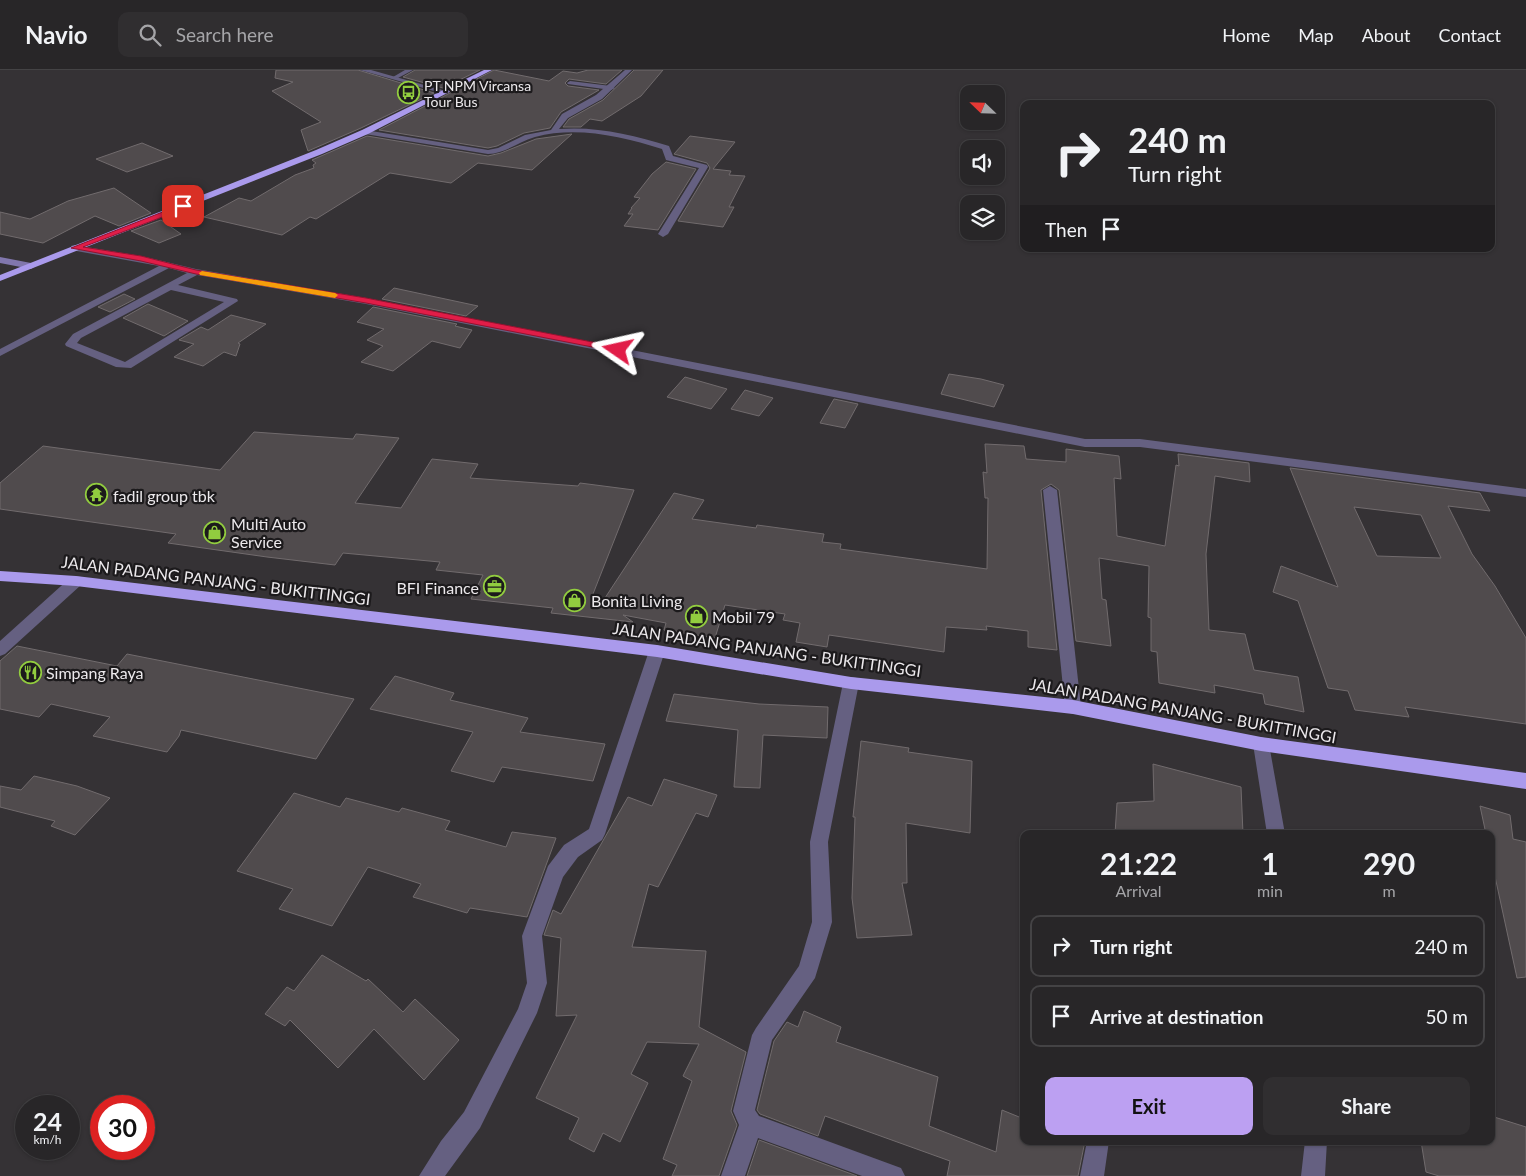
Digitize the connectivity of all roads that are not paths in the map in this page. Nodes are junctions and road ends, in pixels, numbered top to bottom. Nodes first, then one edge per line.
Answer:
1 (363, 70) edge
2 (410, 70) edge
3 (489, 70) edge
4 (629, 70) edge
5 (396, 77) junction
6 (570, 84) dead end
7 (611, 88) junction
8 (445, 92) junction
9 (365, 132) junction
10 (552, 133) junction
11 (663, 234) dead end
12 (74, 248) junction
13 (0, 260) edge
14 (31, 266) junction
15 (166, 266) junction
16 (196, 272) junction
17 (0, 278) edge
18 (172, 287) junction
19 (0, 354) edge
20 (1050, 490) dead end
21 (1526, 493) edge
22 (0, 576) edge
23 (76, 581) junction
24 (0, 650) edge
25 (656, 652) junction
26 (851, 683) junction
27 (1073, 707) junction
28 (1261, 744) junction
29 (1526, 781) edge
30 (1275, 830) edge
31 (751, 1124) junction
32 (1097, 1145) edge
33 (1316, 1145) edge
34 (431, 1176) edge
35 (733, 1176) edge
36 (893, 1176) edge
37 (1092, 1176) edge
38 (1314, 1176) edge

1 - 5 street
2 - 5 street
3 - 8 highway
4 - 7 street
5 - 8 street
6 - 7 street
7 - 10 street
8 - 9 highway
9 - 10 street
9 - 12 highway
10 - 11 street
12 - 14 highway
12 - 15 street
13 - 14 street
14 - 17 highway
15 - 16 street
15 - 19 street
16 - 18 street
16 - 21 street
18 - 18 street
20 - 27 street
22 - 23 highway, JALAN PADANG PANJANG - BUKITTINGGI
23 - 24 street
23 - 25 highway, JALAN PADANG PANJANG - BUKITTINGGI
25 - 26 highway, JALAN PADANG PANJANG - BUKITTINGGI
25 - 34 street
26 - 27 highway, JALAN PADANG PANJANG - BUKITTINGGI
26 - 31 street
27 - 28 highway, JALAN PADANG PANJANG - BUKITTINGGI
28 - 29 highway, JALAN PADANG PANJANG - BUKITTINGGI
28 - 30 street
31 - 35 street
31 - 36 street
32 - 37 street
33 - 38 street

